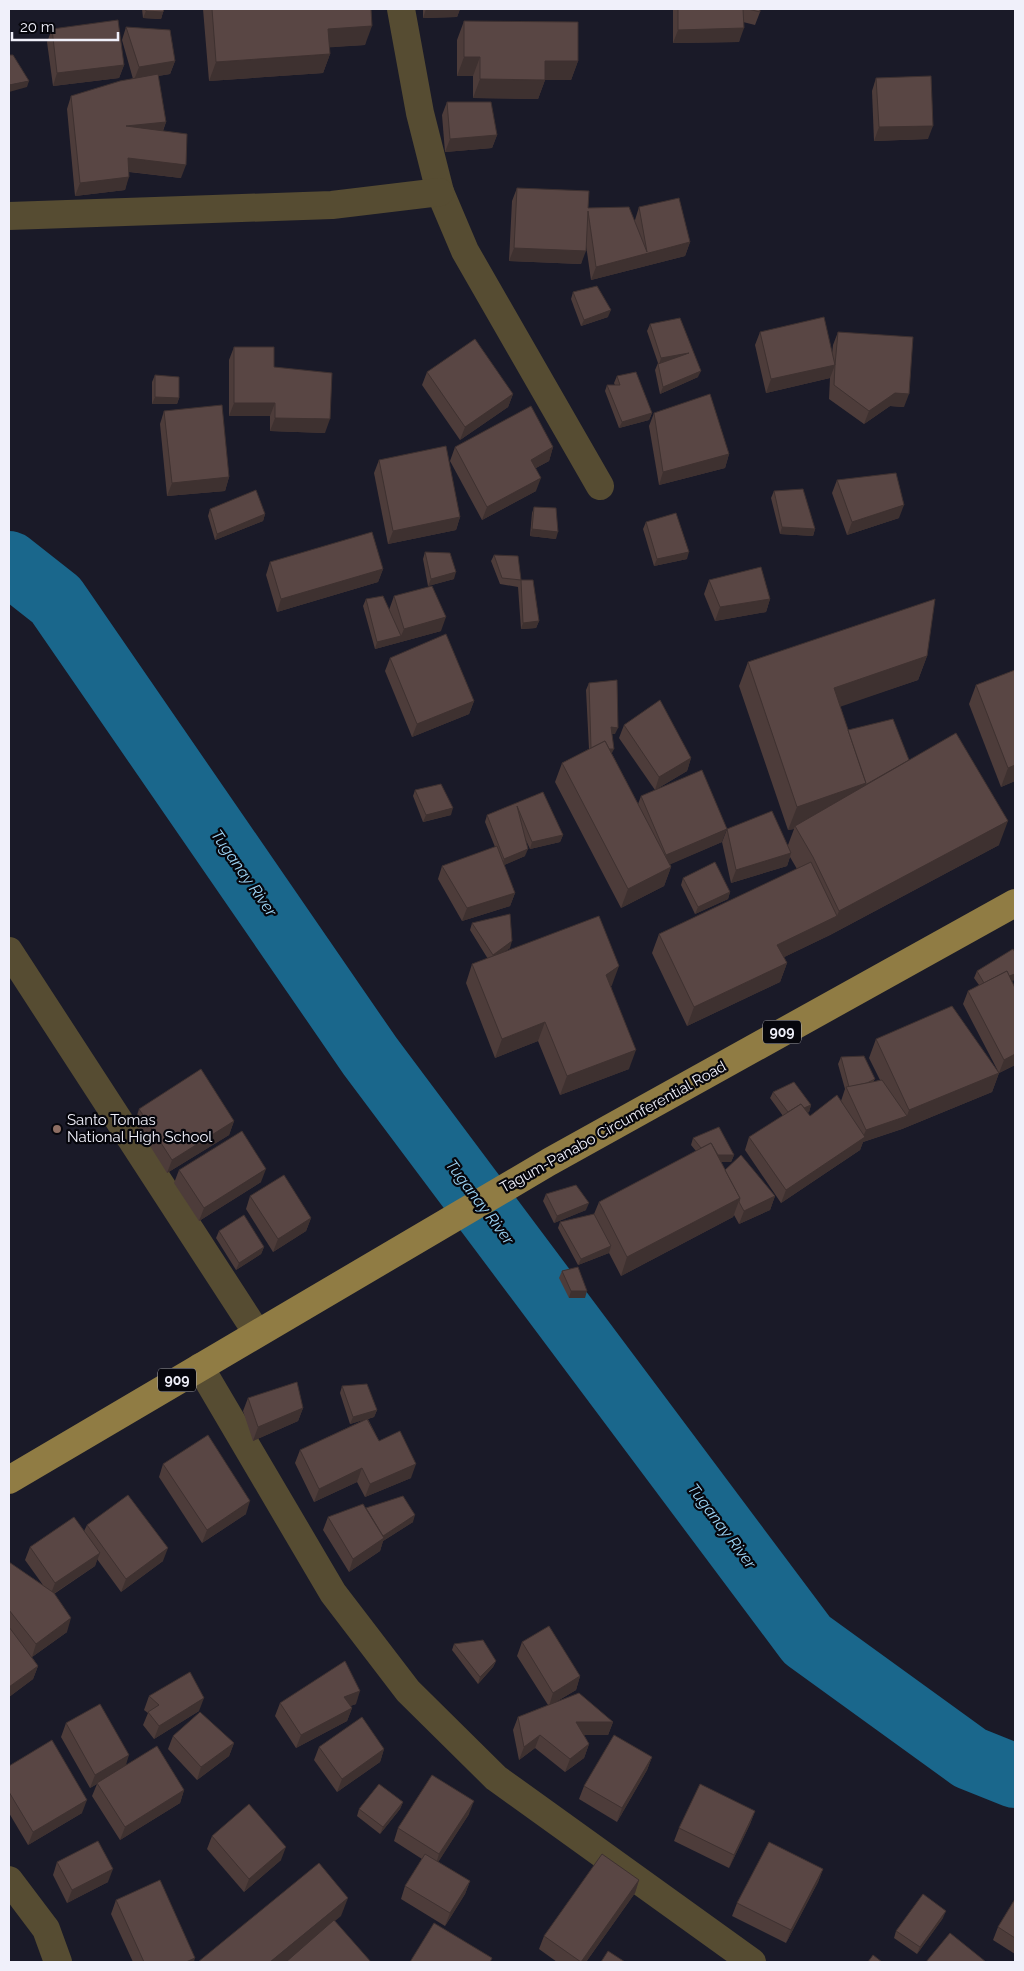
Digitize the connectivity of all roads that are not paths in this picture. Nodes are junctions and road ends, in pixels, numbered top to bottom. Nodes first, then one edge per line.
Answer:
1 (400, 9) edge
2 (440, 192) junction
3 (9, 216) edge
4 (600, 486) dead end
5 (1015, 903) edge
6 (9, 952) edge
7 (257, 1333) junction
8 (200, 1367) junction
9 (9, 1480) edge
10 (9, 1880) edge
11 (58, 1962) edge
12 (752, 1962) edge

1 - 2 street
2 - 3 street
2 - 4 street
5 - 7 main road, Tagum-Panabo Circumferential Road / 909
6 - 7 street
7 - 8 main road, Tagum-Panabo Circumferential Road / 909
8 - 9 main road, Tagum-Panabo Circumferential Road / 909
8 - 12 street
10 - 11 street

